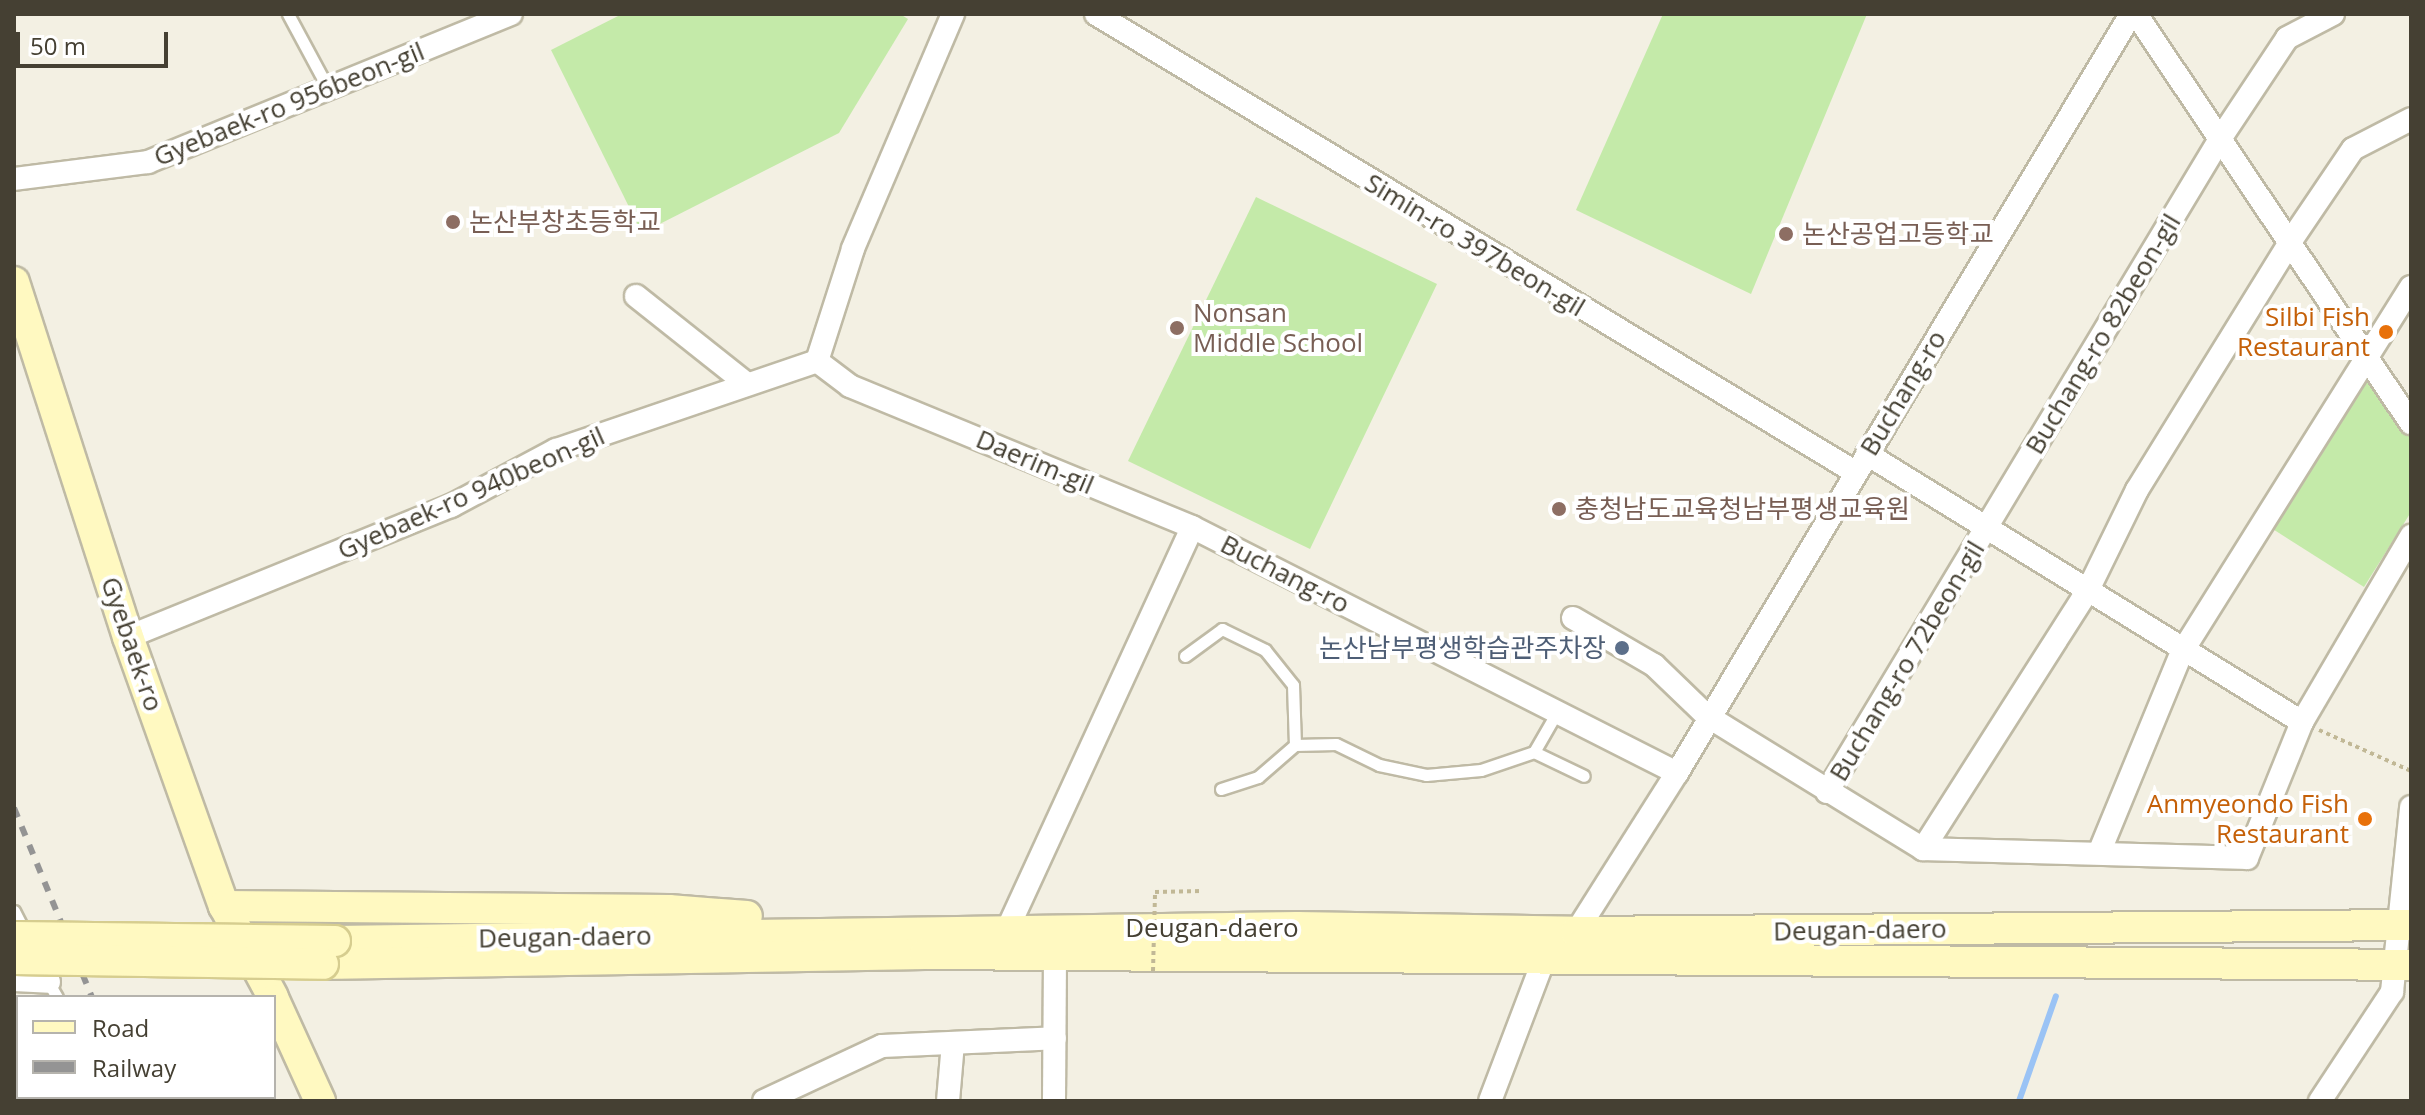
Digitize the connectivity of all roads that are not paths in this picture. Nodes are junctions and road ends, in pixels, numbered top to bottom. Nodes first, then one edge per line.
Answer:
1 (288, 14) edge
2 (511, 14) edge
3 (953, 14) edge
4 (2133, 14) edge
5 (2333, 14) edge
6 (1099, 15) edge
7 (329, 90) junction
8 (2411, 119) edge
9 (2220, 139) junction
10 (14, 179) edge
11 (2290, 242) junction
12 (14, 282) edge
13 (2411, 287) edge
14 (636, 296) dead end
15 (2367, 355) junction
16 (817, 361) junction
17 (747, 384) junction
18 (2411, 423) edge
19 (1861, 463) junction
20 (1192, 527) junction
21 (1987, 529) junction
22 (2411, 536) edge
23 (2087, 592) junction
24 (1573, 618) dead end
25 (128, 637) junction
26 (2182, 652) junction
27 (1185, 656) dead end
28 (1557, 712) junction
29 (1707, 716) junction
30 (2302, 722) junction
31 (1295, 745) junction
32 (1534, 752) junction
33 (1677, 773) junction
34 (1584, 776) dead end
35 (1221, 789) dead end
36 (1827, 792) junction
37 (2411, 807) edge
38 (1923, 849) junction
39 (2099, 853) junction
40 (224, 906) junction
41 (14, 911) edge
42 (2406, 925) edge
43 (1007, 930) junction
44 (1576, 932) junction
45 (14, 937) edge
46 (925, 942) junction
47 (329, 953) junction
48 (1055, 954) junction
49 (1545, 956) junction
50 (14, 959) edge
51 (2402, 965) edge
52 (14, 980) edge
53 (53, 990) edge
54 (270, 991) edge
55 (276, 1004) edge
56 (1055, 1038) junction
57 (953, 1043) junction
58 (320, 1101) edge
59 (764, 1101) edge
60 (948, 1101) edge
61 (1054, 1101) edge
62 (1490, 1101) edge
63 (2320, 1101) edge

1 - 7 lane
2 - 7 street, Gyebaek-ro 956beon-gil
3 - 16 street
4 - 9 street
4 - 19 street, Buchang-ro
5 - 9 street, Buchang-ro 82beon-gil
6 - 19 street, Simin-ro 397beon-gil
7 - 10 street, Gyebaek-ro 956beon-gil
8 - 11 street
9 - 11 street
9 - 21 street, Buchang-ro 82beon-gil
11 - 15 street
11 - 23 street
12 - 25 street, Gyebaek-ro
13 - 15 street
14 - 17 street
15 - 18 street
15 - 26 street
16 - 17 street, Gyebaek-ro 940beon-gil
16 - 20 street, Daerim-gil
17 - 25 street, Gyebaek-ro 940beon-gil
19 - 21 street
19 - 29 street, Buchang-ro
20 - 28 street, Buchang-ro
20 - 43 street
21 - 23 street
21 - 36 street, Buchang-ro 72beon-gil
22 - 30 street
23 - 26 street
23 - 38 street
24 - 29 street, Buchang-ro 72beon-gil
25 - 40 street, Gyebaek-ro
26 - 30 street
26 - 39 street
27 - 31 lane
28 - 32 lane
28 - 33 street, Buchang-ro
29 - 33 street, Buchang-ro
29 - 36 street, Buchang-ro 72beon-gil
30 - 39 street, Buchang-ro 72beon-gil
31 - 32 lane
31 - 35 lane
32 - 34 lane
33 - 44 street, Buchang-ro
36 - 38 street, Buchang-ro 72beon-gil
37 - 42 street
38 - 39 street, Buchang-ro 72beon-gil
40 - 46 street
40 - 54 street, Gyebaek-ro
41 - 53 lane
42 - 44 street, Deugan-daero
42 - 51 street
43 - 44 street, Deugan-daero
43 - 46 street, Deugan-daero
44 - 49 street, Buchang-ro
45 - 47 street, Deugan-daero, bridge
46 - 47 street, Deugan-daero
46 - 48 street, Deugan-daero
46 - 54 street
47 - 50 street, Deugan-daero, bridge
48 - 49 street, Deugan-daero
48 - 56 street
49 - 51 street, Deugan-daero
49 - 62 street
51 - 63 street
52 - 53 street
55 - 58 street, Gyebaek-ro
56 - 57 street
56 - 61 street
57 - 59 street
57 - 60 street

